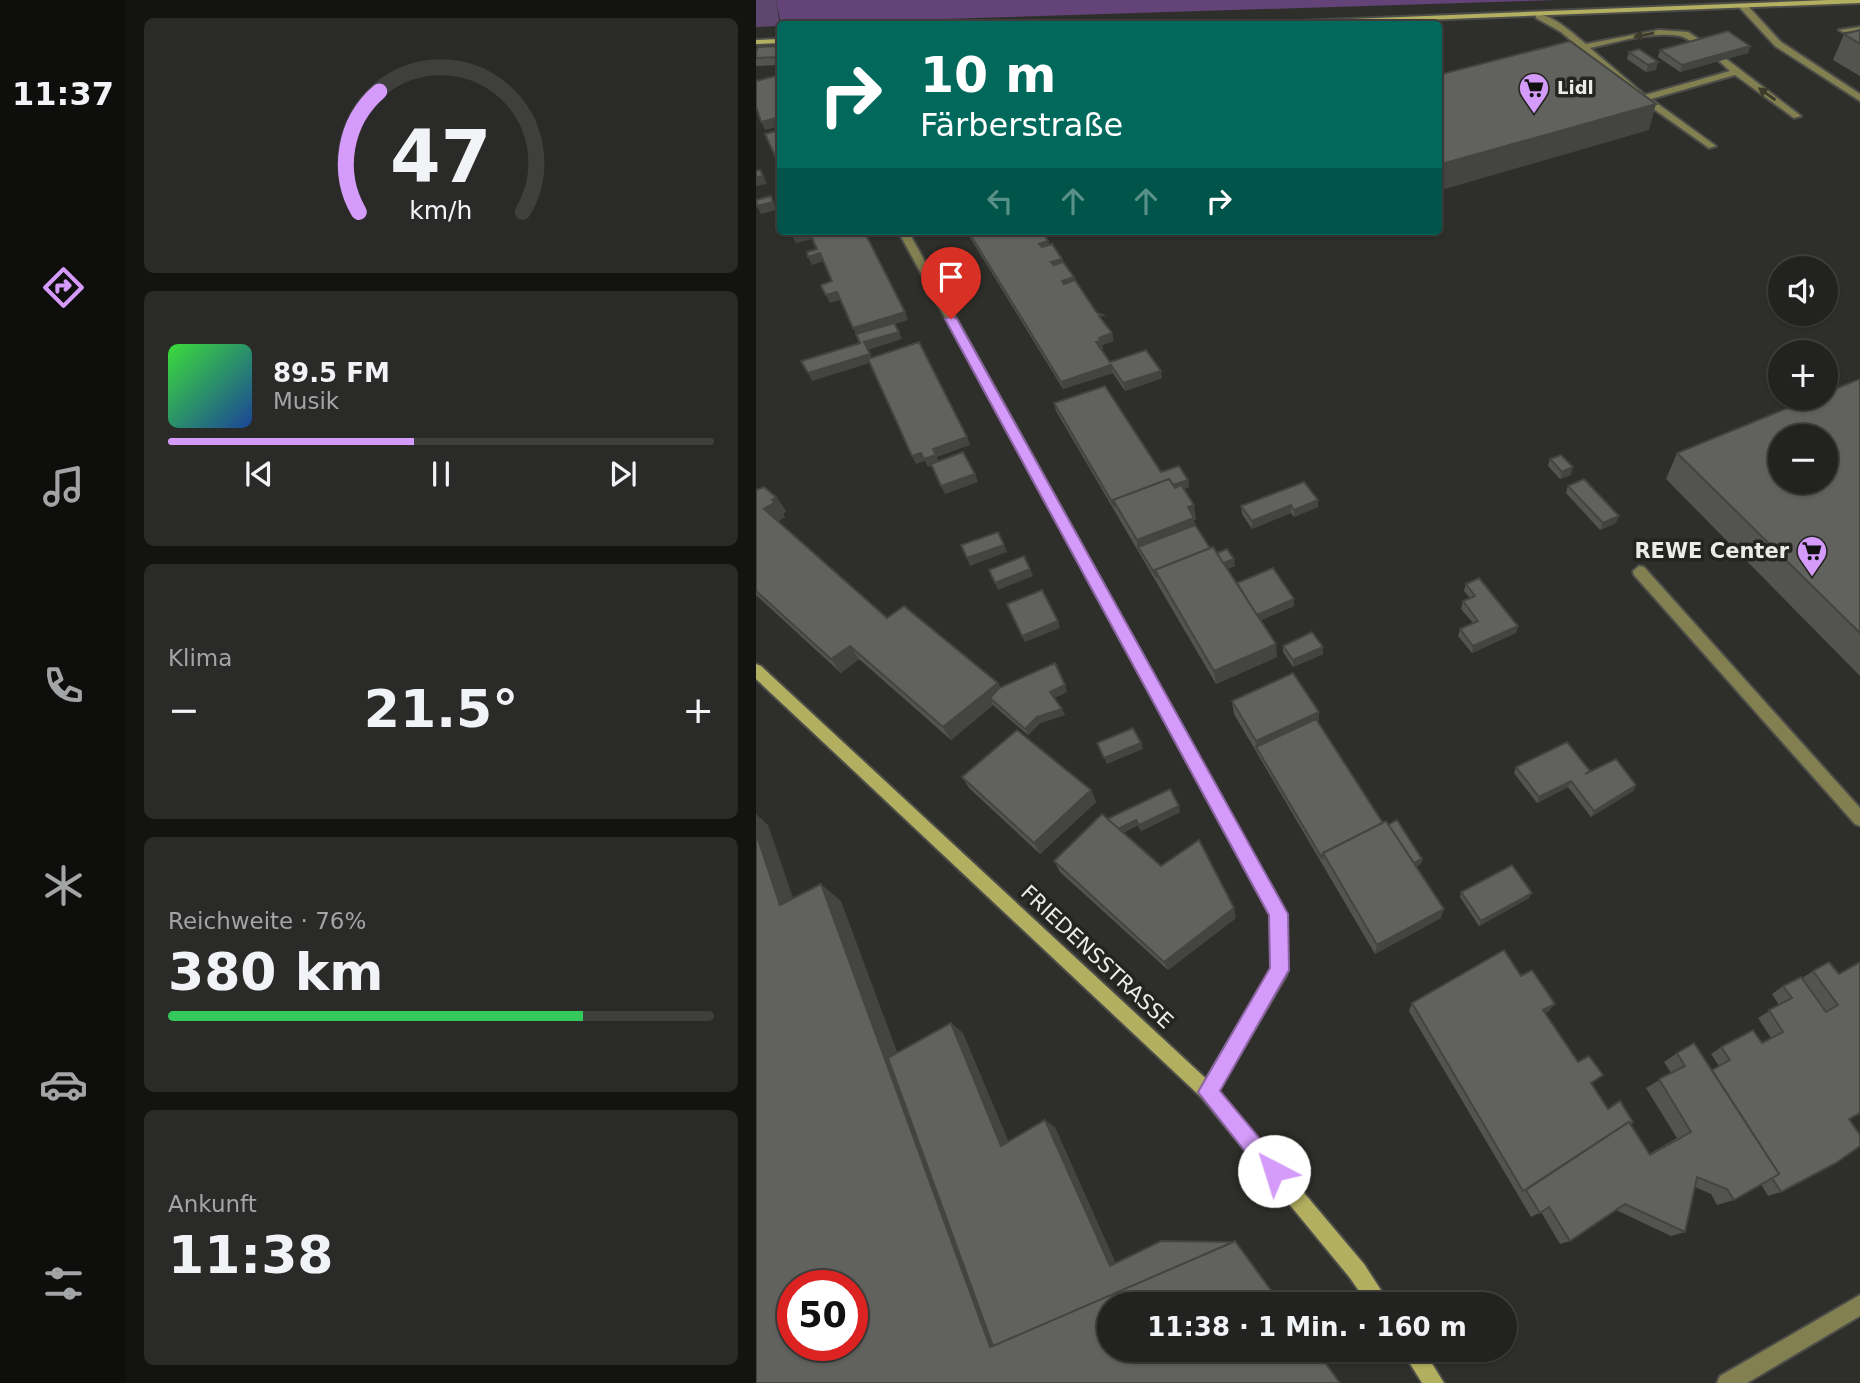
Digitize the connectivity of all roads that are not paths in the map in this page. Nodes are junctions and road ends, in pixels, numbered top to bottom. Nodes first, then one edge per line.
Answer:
1 (1860, 1) edge
2 (1743, 6) junction
3 (1539, 16) junction
4 (1375, 21) edge
5 (1860, 29) edge
6 (1843, 30) dead end
7 (777, 41) edge
8 (756, 43) edge
9 (1702, 45) edge
10 (1584, 47) junction
11 (1722, 60) edge
12 (1736, 72) junction
13 (1644, 98) junction
14 (1860, 98) edge
15 (1797, 116) dead end
16 (1712, 146) dead end
17 (905, 235) edge
18 (1639, 571) dead end
19 (756, 670) edge
20 (1860, 819) edge
21 (1208, 1092) junction
22 (1372, 1292) edge
23 (1860, 1305) edge
24 (1420, 1362) edge
25 (1434, 1383) edge
26 (1727, 1383) edge

1 - 2 main road
2 - 3 main road
2 - 14 street
3 - 4 main road
3 - 10 street
5 - 6 street
7 - 8 main road
9 -> 10 street
10 - 13 street
11 - 12 street
12 - 13 street
15 -> 12 street
13 - 16 street
17 - 21 street
18 - 20 street
19 - 21 main road, FRIEDENSSTRASSE
21 - 22 main road, FRIEDENSSTRASSE
23 - 26 street
24 - 25 main road

